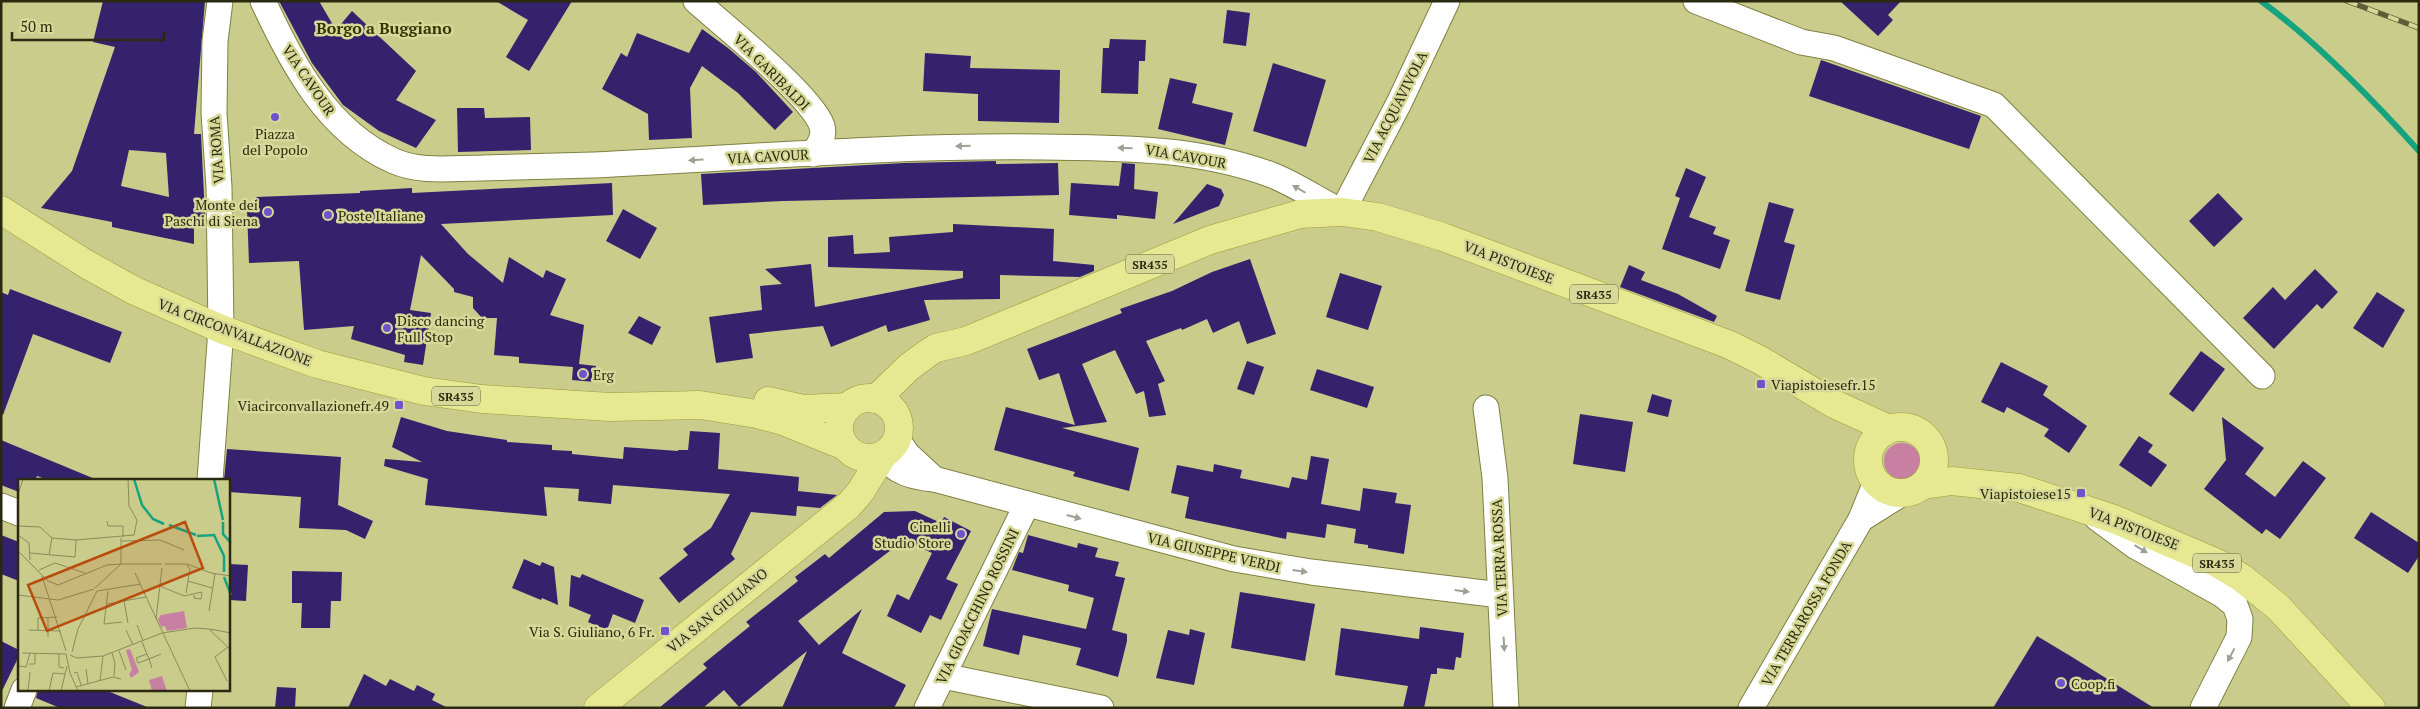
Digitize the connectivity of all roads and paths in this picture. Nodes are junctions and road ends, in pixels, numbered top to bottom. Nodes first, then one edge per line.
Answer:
1 (220, 1) edge
2 (263, 1) edge
3 (696, 1) edge
4 (1447, 1) edge
5 (1696, 1) edge
6 (814, 154) junction
7 (1, 210) edge
8 (1342, 212) junction
9 (221, 329) junction
10 (966, 341) junction
11 (2262, 376) dead end
12 (876, 399) junction
13 (1834, 404) junction
14 (700, 406) junction
15 (848, 407) junction
16 (1486, 408) dead end
17 (1889, 429) junction
18 (893, 437) junction
19 (848, 449) junction
20 (1934, 453) junction
21 (1868, 454) junction
22 (210, 479) edge
23 (1876, 482) junction
24 (2018, 488) junction
25 (1912, 489) junction
26 (1027, 504) junction
27 (1, 506) edge
28 (2088, 510) junction
29 (18, 513) edge
30 (837, 514) junction
31 (1861, 518) junction
32 (1500, 595) junction
33 (943, 676) junction
34 (23, 692) edge
35 (200, 692) edge
36 (1, 702) edge
37 (15, 708) edge
38 (198, 708) edge
39 (598, 708) edge
40 (927, 708) edge
41 (1101, 708) edge
42 (1506, 708) edge
43 (1752, 708) edge
44 (2202, 708) edge
45 (2371, 708) edge

1 - 9 street, VIA ROMA
6 -> 2 street, VIA CAVOUR
3 - 6 street, VIA GARIBALDI
4 - 8 street, VIA ACQUAVIVOLA
5 - 11 street
8 -> 6 street, VIA CAVOUR
7 - 9 main road, VIA CIRCONVALLAZIONE / SR435
8 - 10 main road, SR435
8 - 13 main road, VIA PISTOIESE / SR435
9 - 14 main road, VIA CIRCONVALLAZIONE / SR435
9 - 22 street, VIA ROMA
10 - 12 main road, SR435
10 - 18 main road, SR435
12 - 15 main road, VIA CIRCONVALLAZIONE / SR435
12 - 18 main road
13 - 17 main road, VIA PISTOIESE / SR435
13 - 21 main road, VIA PISTOIESE / SR435
14 - 15 main road, VIA CIRCONVALLAZIONE / SR435
14 - 19 main road, VIA CIRCONVALLAZIONE / SR435
15 - 19 main road
16 - 32 street, VIA TERRA ROSSA
17 - 20 main road, VIA PISTOIESE / SR435
17 - 21 main road
18 - 19 main road, VIA CIRCONVALLAZIONE / SR435
18 - 26 street, VIA GIUSEPPE VERDI
18 - 30 main road, VIA SAN GIULIANO
19 - 30 main road
20 - 24 main road, VIA PISTOIESE / SR435
20 - 25 main road
21 - 23 main road, VIA PISTOIESE / SR435
23 - 25 main road
23 - 31 street, VIA TERRAROSSA FONDA
24 - 25 main road, VIA PISTOIESE / SR435
24 - 28 main road, VIA PISTOIESE / SR435
25 - 31 street, VIA TERRAROSSA FONDA
26 -> 32 street, VIA GIUSEPPE VERDI
26 - 33 street, VIA GIOACCHINO ROSSINI
27 - 29 street
28 -> 44 street
28 - 45 main road, VIA PISTOIESE / SR435
30 - 39 main road, VIA SAN GIULIANO
31 - 43 street, VIA TERRAROSSA FONDA
32 -> 42 street, VIA TERRA ROSSA
33 - 40 street, VIA GIOACCHINO ROSSINI
33 - 41 street
34 - 37 street
35 - 38 street
36 - 37 street

